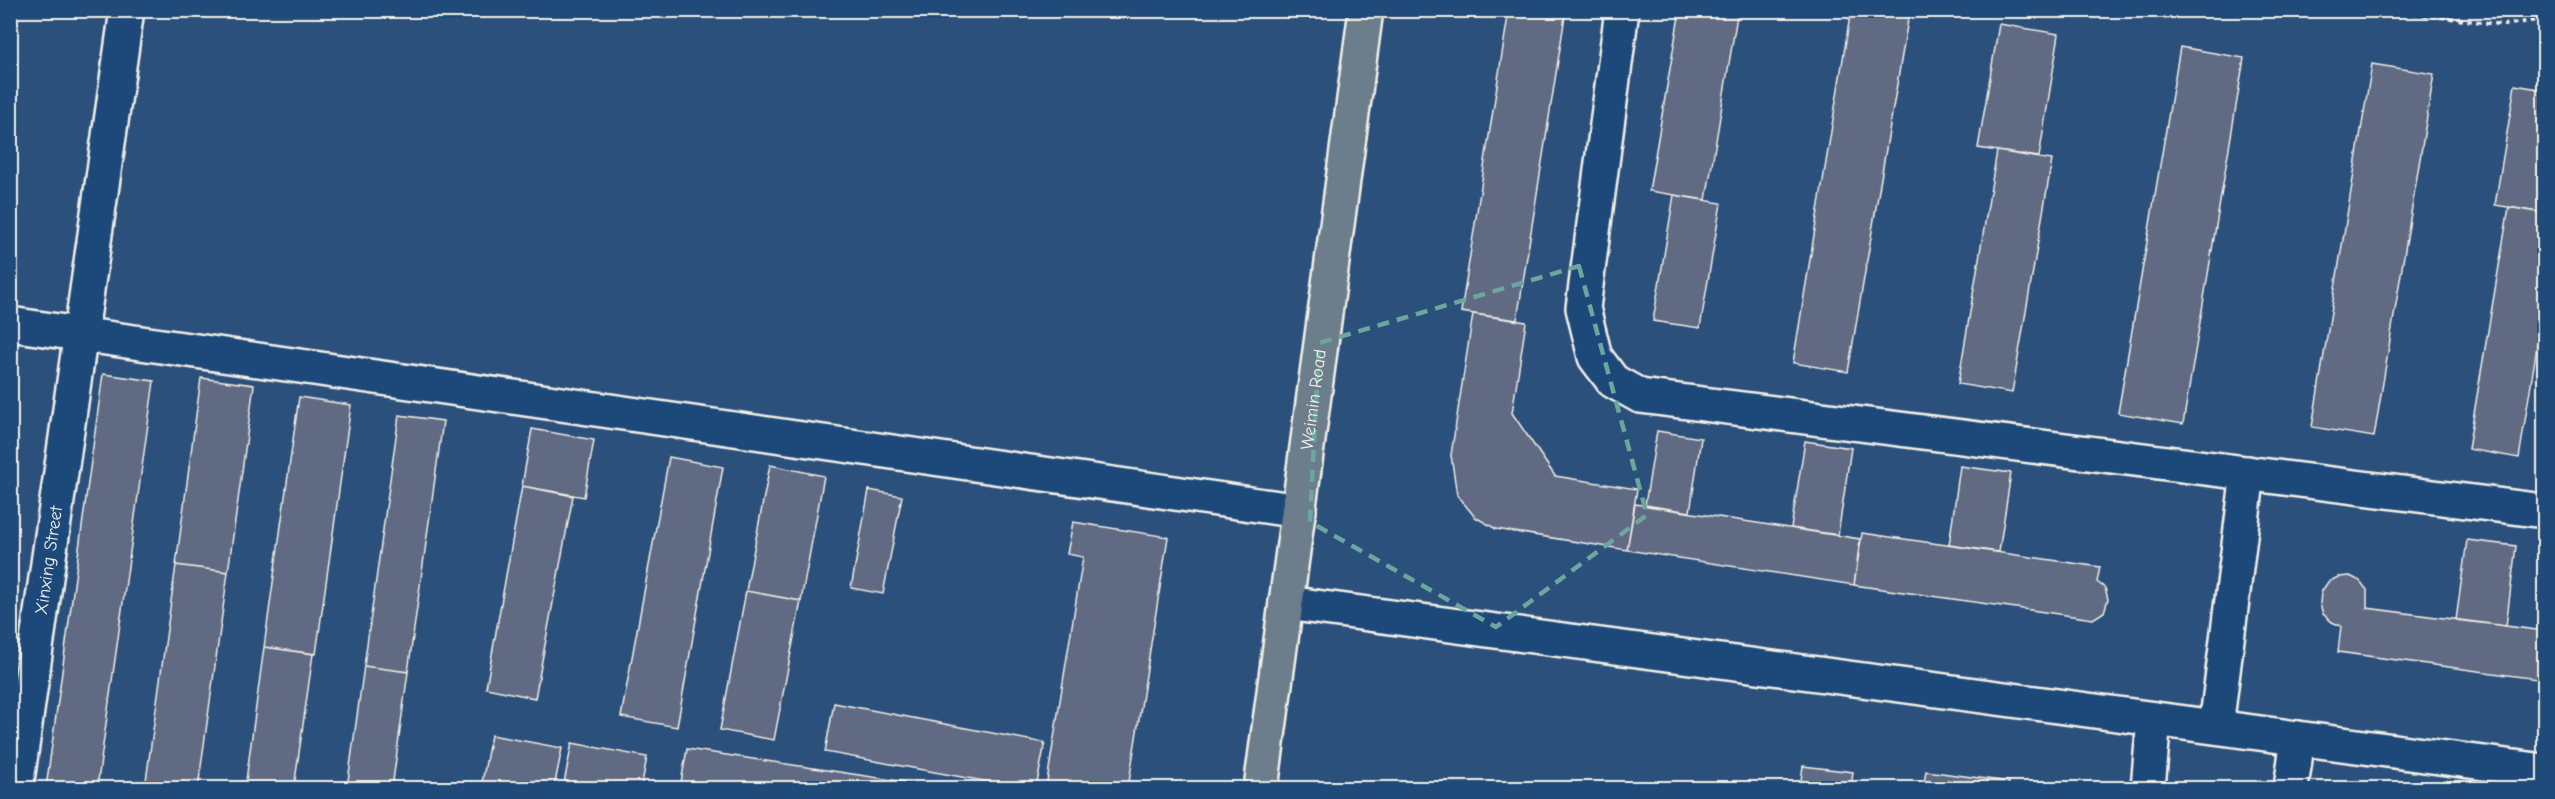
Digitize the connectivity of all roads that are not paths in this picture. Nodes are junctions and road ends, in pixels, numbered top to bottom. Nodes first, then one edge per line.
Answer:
1 (127, 10) edge
2 (1366, 10) edge
3 (1622, 10) edge
4 (10, 324) edge
5 (81, 334) junction
6 (2248, 473) junction
7 (1299, 511) junction
8 (2544, 511) edge
9 (1286, 603) junction
10 (2154, 719) junction
11 (2216, 727) junction
12 (2298, 738) junction
13 (2544, 771) edge
14 (16, 789) edge
15 (1261, 789) edge
16 (2148, 789) edge
17 (2291, 789) edge

1 - 5 street, Xinxing Street
2 - 7 main road, Weimin Road
3 - 6 street
4 - 5 street
5 - 7 street
5 - 14 street, Xinxing Street
6 - 8 street
6 - 11 street
7 - 9 main road, Weimin Road
9 - 10 street
9 - 15 main road, Weimin Road
10 - 11 street
10 - 16 street
11 - 12 street
12 - 13 street
12 - 17 street

